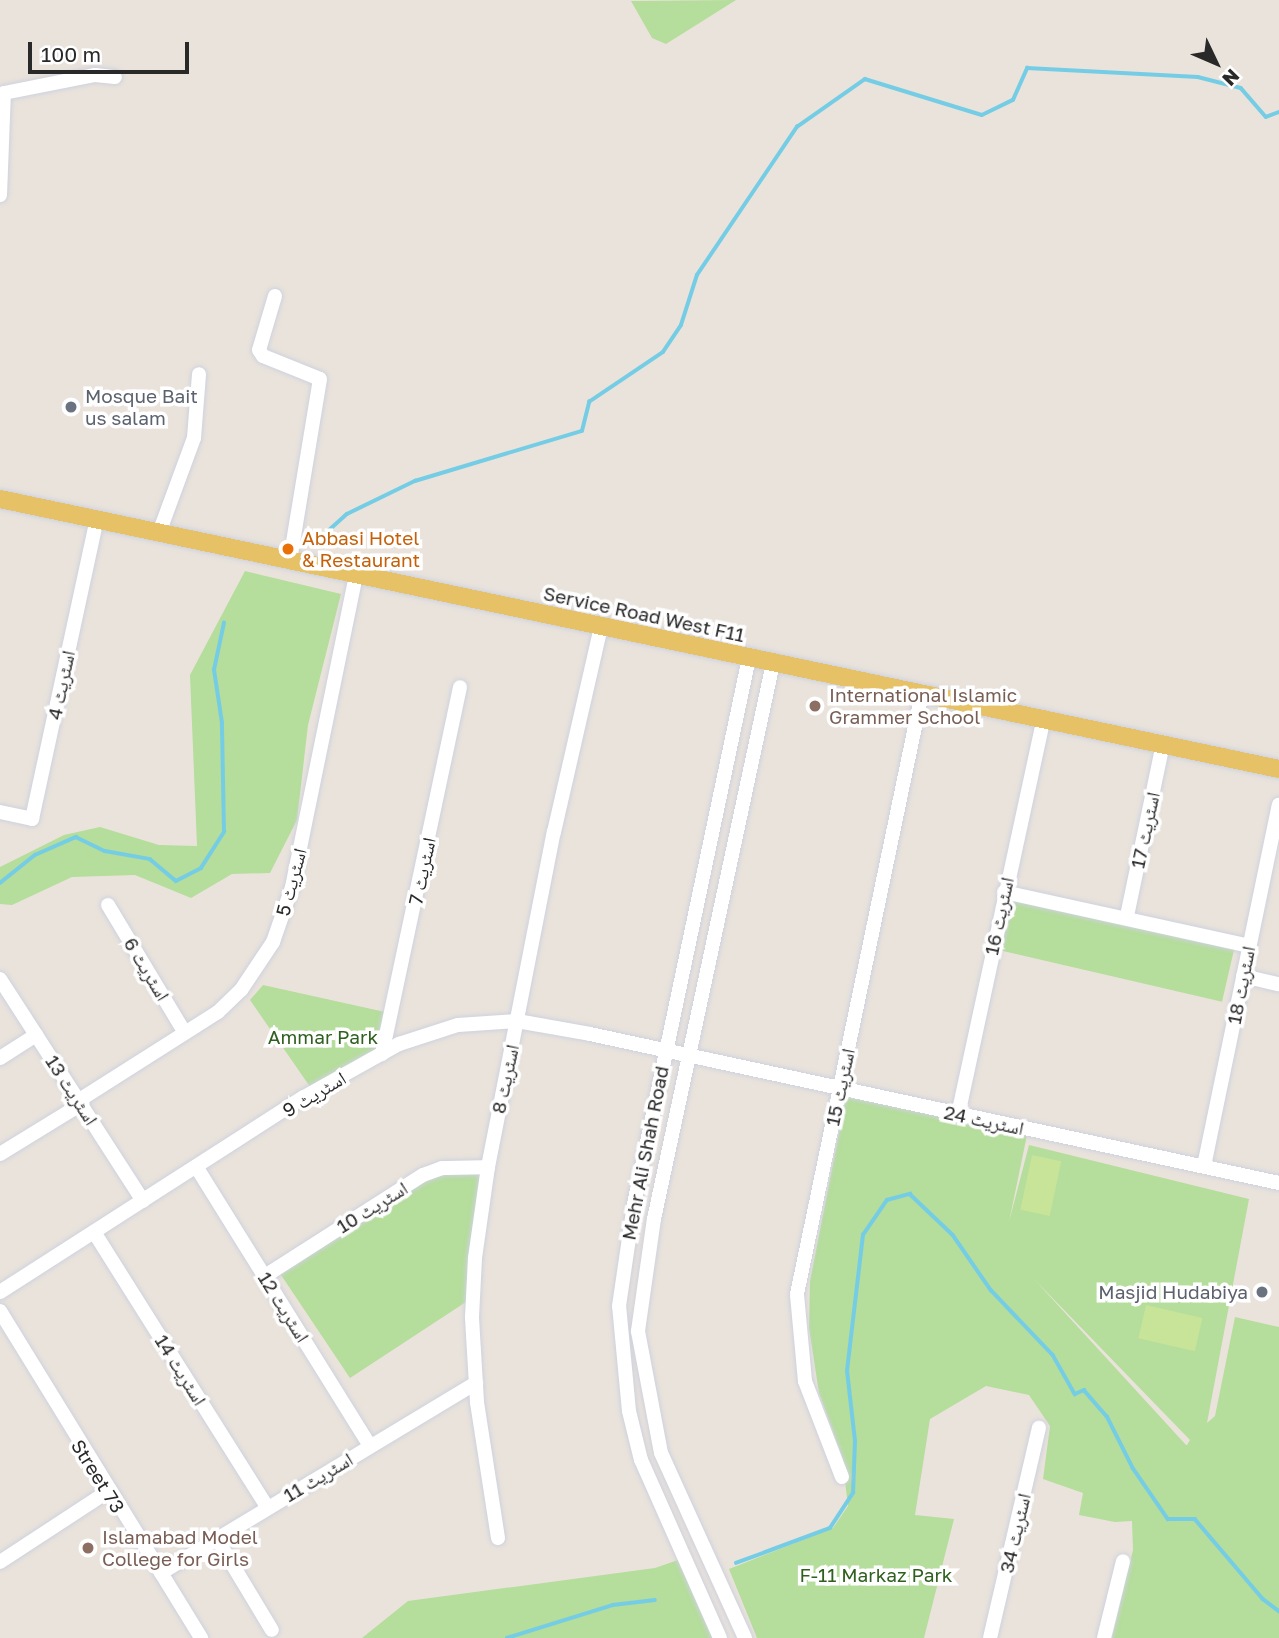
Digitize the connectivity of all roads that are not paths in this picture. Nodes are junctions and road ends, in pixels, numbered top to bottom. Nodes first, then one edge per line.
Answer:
1 (115, 76) dead end
2 (0, 195) edge
3 (275, 296) dead end
4 (199, 374) dead end
5 (0, 499) edge
6 (97, 519) junction
7 (159, 533) junction
8 (290, 561) junction
9 (356, 575) junction
10 (601, 626) junction
11 (749, 659) junction
12 (773, 663) junction
13 (460, 687) dead end
14 (922, 693) junction
15 (1044, 718) junction
16 (1163, 743) junction
17 (1279, 769) edge
18 (1279, 805) edge
19 (0, 812) edge
20 (1004, 892) junction
21 (108, 905) dead end
22 (1127, 916) junction
23 (1249, 946) junction
24 (1243, 976) junction
25 (0, 979) edge
26 (1279, 984) edge
27 (517, 1021) junction
28 (185, 1033) junction
29 (36, 1034) junction
30 (665, 1052) junction
31 (382, 1054) junction
32 (0, 1058) edge
33 (689, 1058) junction
34 (840, 1090) junction
35 (82, 1101) junction
36 (958, 1115) junction
37 (0, 1154) edge
38 (1204, 1166) junction
39 (488, 1167) junction
40 (197, 1168) junction
41 (1279, 1183) edge
42 (143, 1201) junction
43 (94, 1232) junction
44 (265, 1276) junction
45 (0, 1292) edge
46 (0, 1311) edge
47 (476, 1383) junction
48 (1039, 1428) dead end
49 (370, 1446) junction
50 (842, 1477) dead end
51 (107, 1492) junction
52 (268, 1508) junction
53 (498, 1538) dead end
54 (216, 1539) junction
55 (1, 1560) edge
56 (1123, 1561) dead end
57 (161, 1573) junction
58 (272, 1630) dead end
59 (201, 1638) edge
60 (720, 1638) edge
61 (745, 1638) edge
62 (990, 1638) edge
63 (1104, 1638) edge

1 - 2 street
3 - 8 street
4 - 7 street
5 - 6 main road, Service Road West F11
6 - 7 main road, Service Road West F11
6 - 19 street, اسٹریٹ 4
7 - 8 main road, Service Road West F11
8 - 9 main road, Service Road West F11
9 - 10 main road, Service Road West F11
9 - 28 street, اسٹریٹ 5
10 - 11 main road, Service Road West F11
10 - 27 street, اسٹریٹ 8
11 - 12 main road, Service Road West F11
11 - 30 street, Mehr Ali Shah Road
12 - 14 main road, Service Road West F11
12 - 33 street, Mehr Ali Shah Road
13 - 31 street, اسٹریٹ 7
14 - 15 main road, Service Road West F11
14 - 34 street, اسٹریٹ 15
15 - 16 main road, Service Road West F11
15 - 20 street, اسٹریٹ 16
16 - 17 main road, Service Road West F11
16 - 22 street, اسٹریٹ 17
18 - 23 street, اسٹریٹ 18
20 - 22 street
20 - 36 street, اسٹریٹ 16
21 - 28 street, اسٹریٹ 6
22 - 23 street
23 - 24 street, اسٹریٹ 18
24 - 26 street
24 - 38 street, اسٹریٹ 18
25 - 29 street, اسٹریٹ 13
27 - 30 street, اسٹریٹ 9
27 - 31 street, اسٹریٹ 9
27 - 39 street, اسٹریٹ 8
28 - 35 street, اسٹریٹ 5
29 - 32 street
29 - 35 street, اسٹریٹ 13
30 - 33 street, اسٹریٹ 9
30 - 60 street, Mehr Ali Shah Road
31 - 40 street, اسٹریٹ 9
33 - 34 street, اسٹریٹ 24
33 - 61 street, Mehr Ali Shah Road
34 - 36 street, اسٹریٹ 24
34 - 50 street, اسٹریٹ 15
35 - 37 street, اسٹریٹ 5
35 - 42 street, اسٹریٹ 13
36 - 38 street, اسٹریٹ 24
38 - 41 street, اسٹریٹ 24
39 - 44 street, اسٹریٹ 10
39 - 47 street, اسٹریٹ 8
40 - 42 street, اسٹریٹ 9
40 - 44 street, اسٹریٹ 12
42 - 43 street, اسٹریٹ 9
43 - 45 street, اسٹریٹ 9
43 - 52 street, اسٹریٹ 14
44 - 49 street, اسٹریٹ 12
46 - 51 street, Street 73
47 - 49 street, اسٹریٹ 11
47 - 53 street, اسٹریٹ 8
48 - 62 street, اسٹریٹ 34
49 - 52 street, اسٹریٹ 11
51 - 55 street
51 - 57 street, Street 73
52 - 54 street, اسٹریٹ 11
54 - 57 street, اسٹریٹ 11
54 - 58 street
56 - 63 street
57 - 59 street, Street 73

